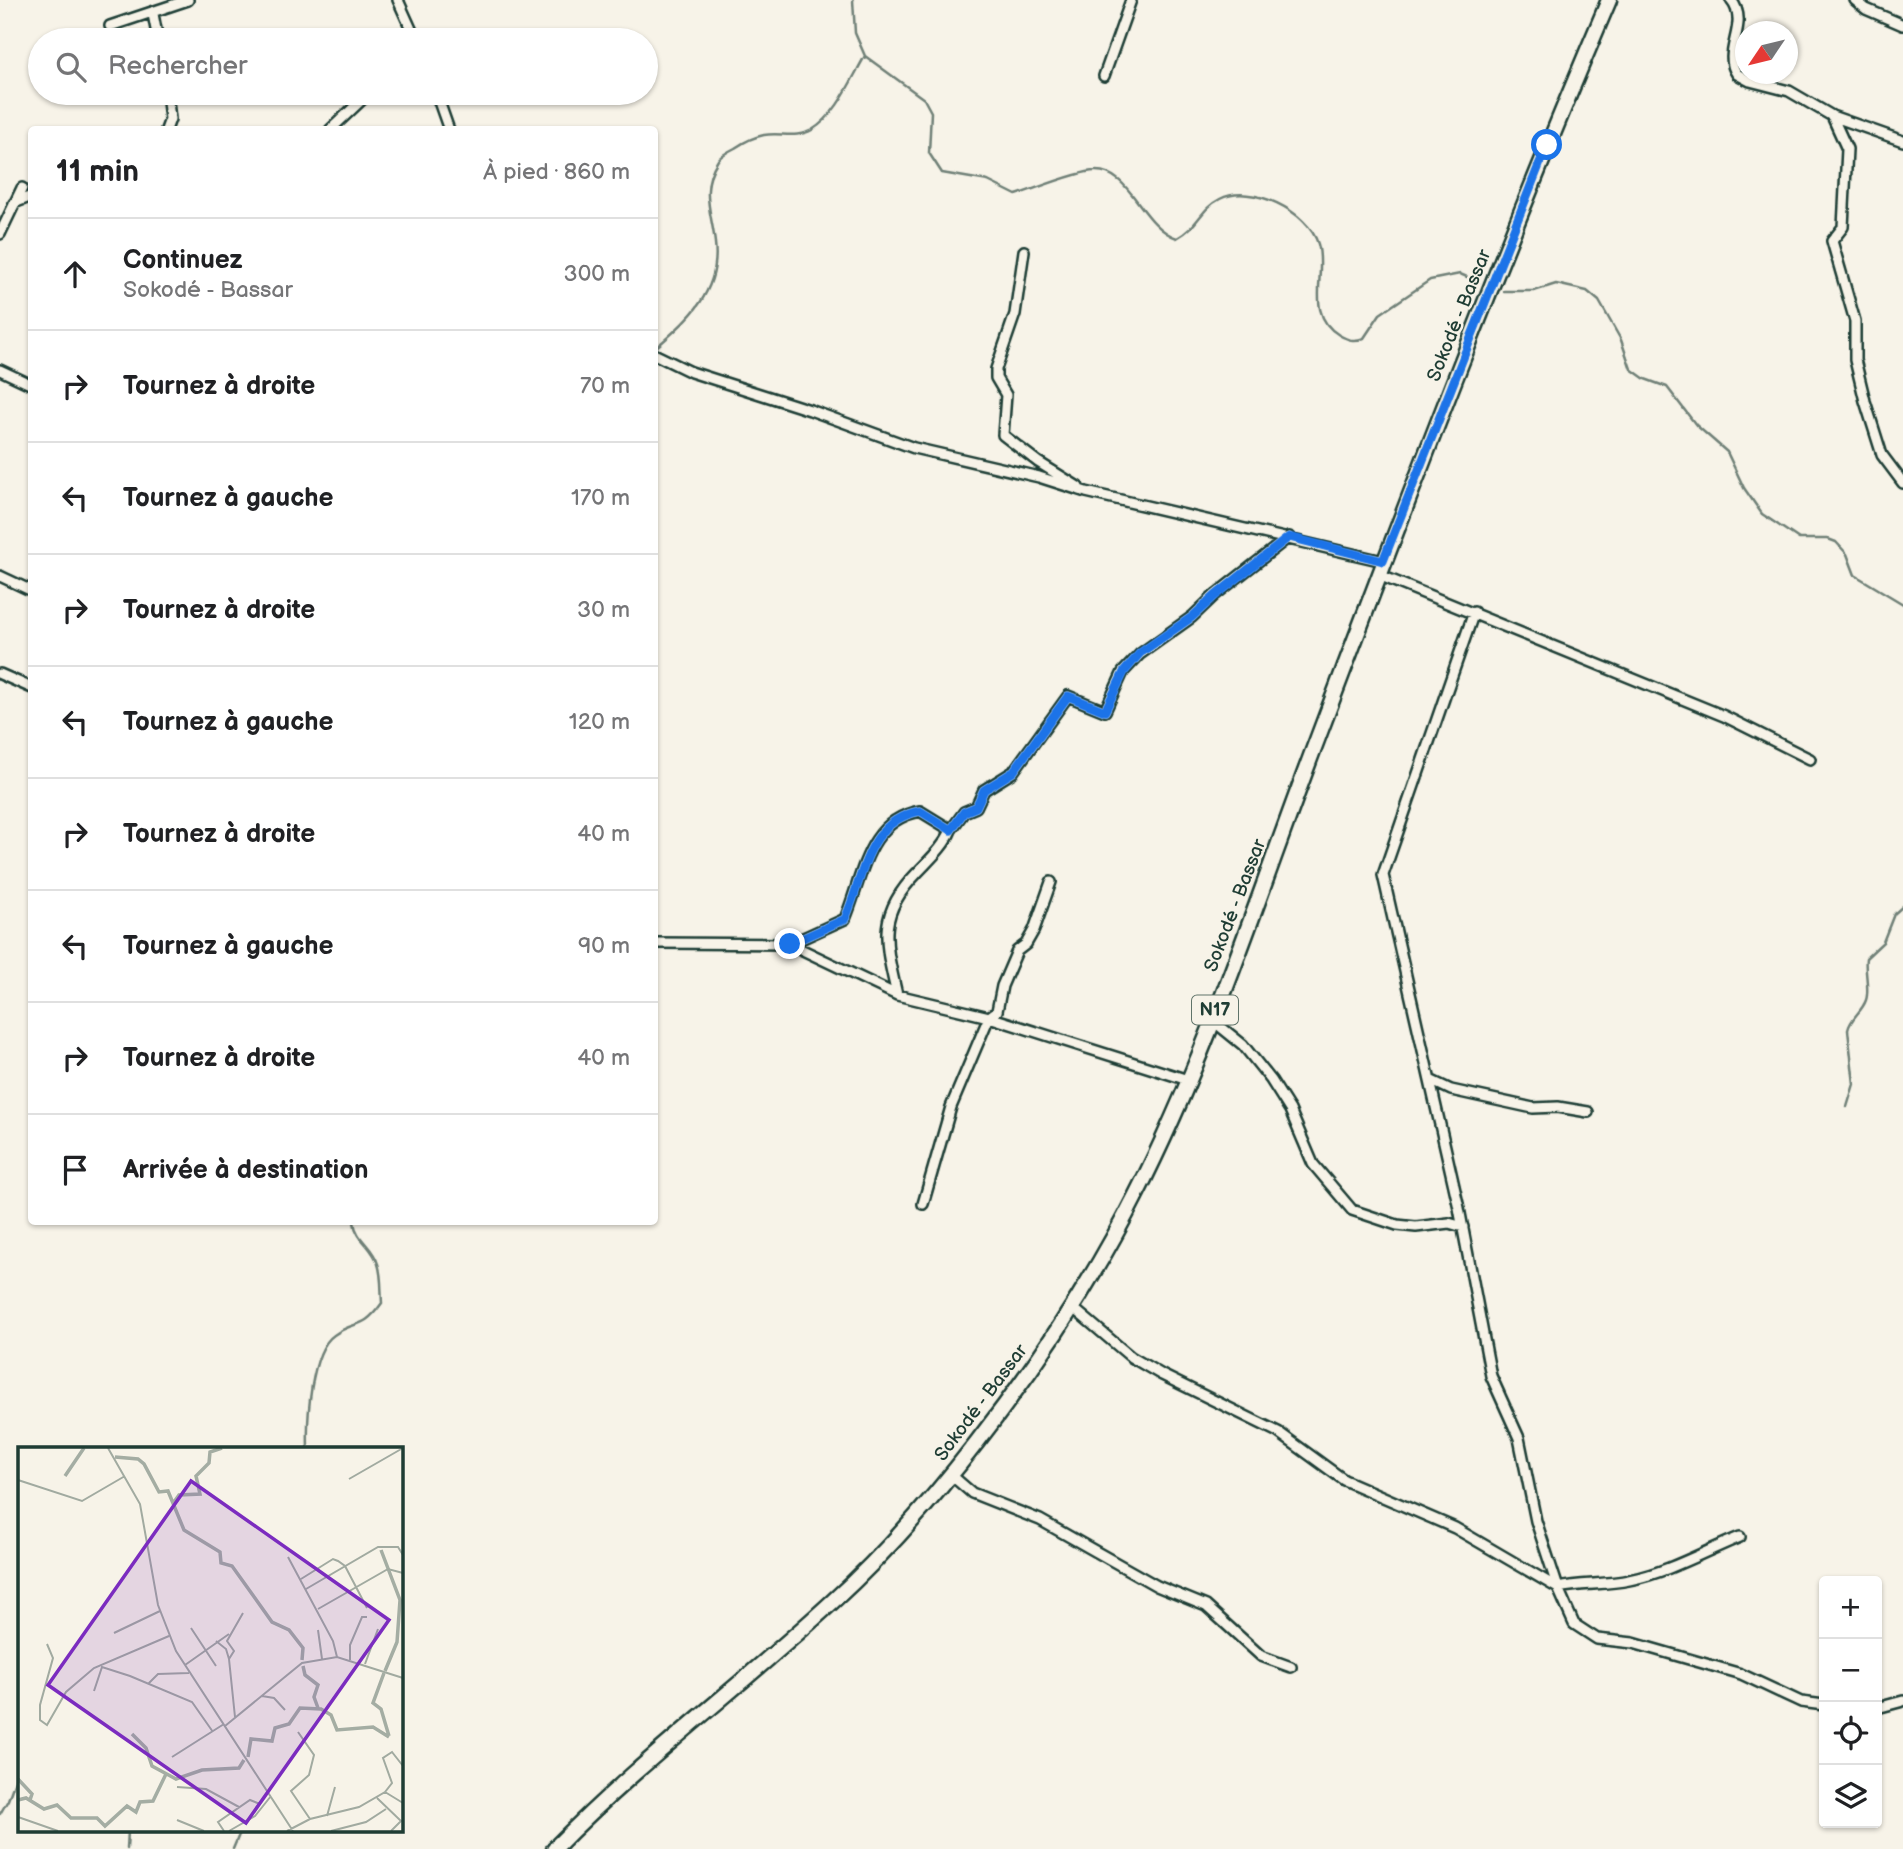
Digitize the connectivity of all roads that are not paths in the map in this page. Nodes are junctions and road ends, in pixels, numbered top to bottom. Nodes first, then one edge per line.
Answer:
1 (188, 0) edge
2 (398, 0) edge
3 (1131, 0) edge
4 (1609, 0) edge
5 (1731, 0) edge
6 (1855, 0) edge
7 (153, 14) junction
8 (1903, 25) edge
9 (110, 26) dead end
10 (156, 28) edge
11 (411, 28) edge
12 (1104, 76) dead end
13 (168, 105) edge
14 (356, 105) edge
15 (440, 105) edge
16 (1832, 116) junction
17 (167, 126) edge
18 (334, 126) edge
19 (448, 126) edge
20 (1903, 141) edge
21 (22, 188) dead end
22 (28, 198) edge
23 (14, 203) junction
24 (0, 234) edge
25 (1024, 251) dead end
26 (658, 356) edge
27 (0, 370) edge
28 (28, 383) edge
29 (1903, 483) edge
30 (1083, 491) junction
31 (1289, 537) junction
32 (1381, 568) junction
33 (0, 576) edge
34 (28, 589) edge
35 (1474, 612) junction
36 (0, 674) edge
37 (28, 686) edge
38 (1810, 758) dead end
39 (951, 830) junction
40 (1051, 881) dead end
41 (658, 943) edge
42 (790, 944) junction
43 (897, 995) junction
44 (989, 1017) junction
45 (1211, 1019) junction
46 (1188, 1080) junction
47 (1430, 1080) junction
48 (1588, 1112) dead end
49 (923, 1204) dead end
50 (1463, 1227) junction
51 (1072, 1307) junction
52 (950, 1474) junction
53 (1740, 1537) dead end
54 (1558, 1588) junction
55 (1291, 1667) dead end
56 (1903, 1701) edge
57 (1819, 1704) edge
58 (1882, 1707) edge
59 (554, 1849) edge

1 - 7 street
2 - 11 street
3 - 12 street
4 - 32 main road, Sokodé - Bassar / N17
5 - 16 street
6 - 8 street
7 - 9 street
7 - 10 street
13 - 17 street
14 - 18 street
15 - 19 street
16 - 20 street
16 - 29 street
21 - 23 street
22 - 23 street
23 - 24 street
25 - 30 street
26 - 30 street
27 - 28 street
30 - 31 street
31 - 32 street
31 - 39 street
32 - 35 street
32 - 45 main road, Sokodé - Bassar / N17
33 - 34 street
35 - 38 street
35 - 47 street
36 - 37 street
39 - 42 street
39 - 43 street
40 - 44 street
41 - 42 street
42 - 43 street
43 - 44 street
44 - 46 street
44 - 49 street
45 - 46 main road, Sokodé - Bassar / N17
45 - 50 street
46 - 51 main road, Sokodé - Bassar / N17
47 - 48 street
47 - 50 street
50 - 54 street
51 - 52 main road, Sokodé - Bassar / N17
51 - 54 street
52 - 55 street
52 - 59 main road, Sokodé - Bassar / N17
53 - 54 street
54 - 57 street
56 - 58 street

